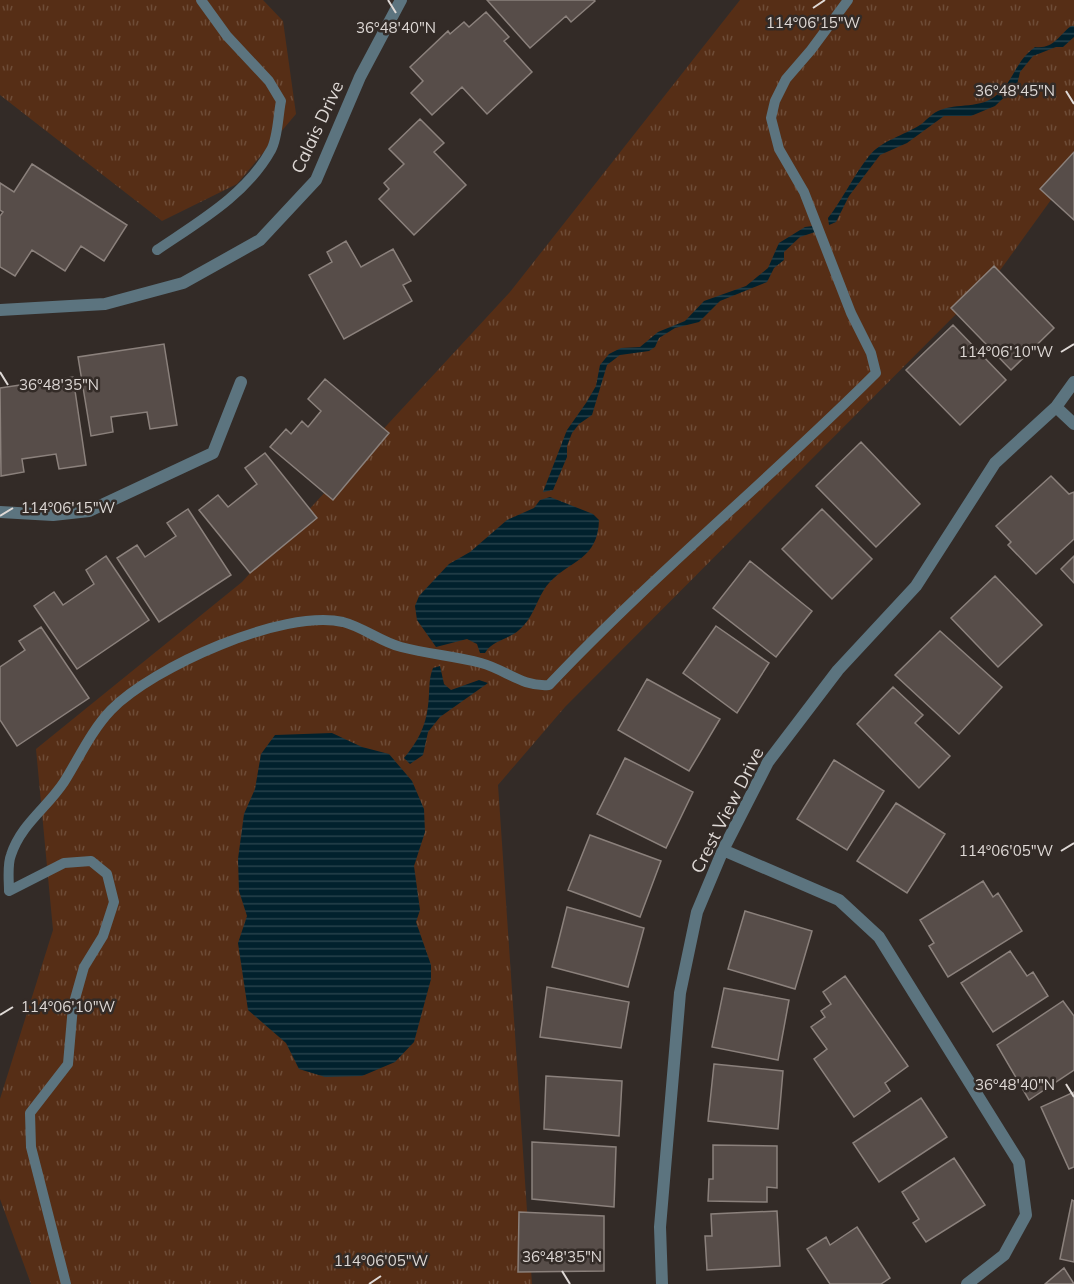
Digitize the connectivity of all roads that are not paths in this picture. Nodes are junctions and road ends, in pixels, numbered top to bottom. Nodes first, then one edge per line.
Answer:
1 (201, 0) edge
2 (401, 0) edge
3 (848, 0) edge
4 (157, 250) dead end
5 (0, 310) edge
6 (241, 382) dead end
7 (1074, 382) edge
8 (1056, 406) junction
9 (1074, 424) edge
10 (0, 512) edge
11 (723, 850) junction
12 (66, 1284) edge
13 (662, 1284) edge
14 (968, 1284) edge

1 - 4 lane
2 - 5 street, Calais Drive
3 - 12 lane
6 - 10 street
7 - 8 street, Crest View Drive
8 - 9 street
8 - 11 street, Crest View Drive
11 - 13 street, Crest View Drive
11 - 14 street

